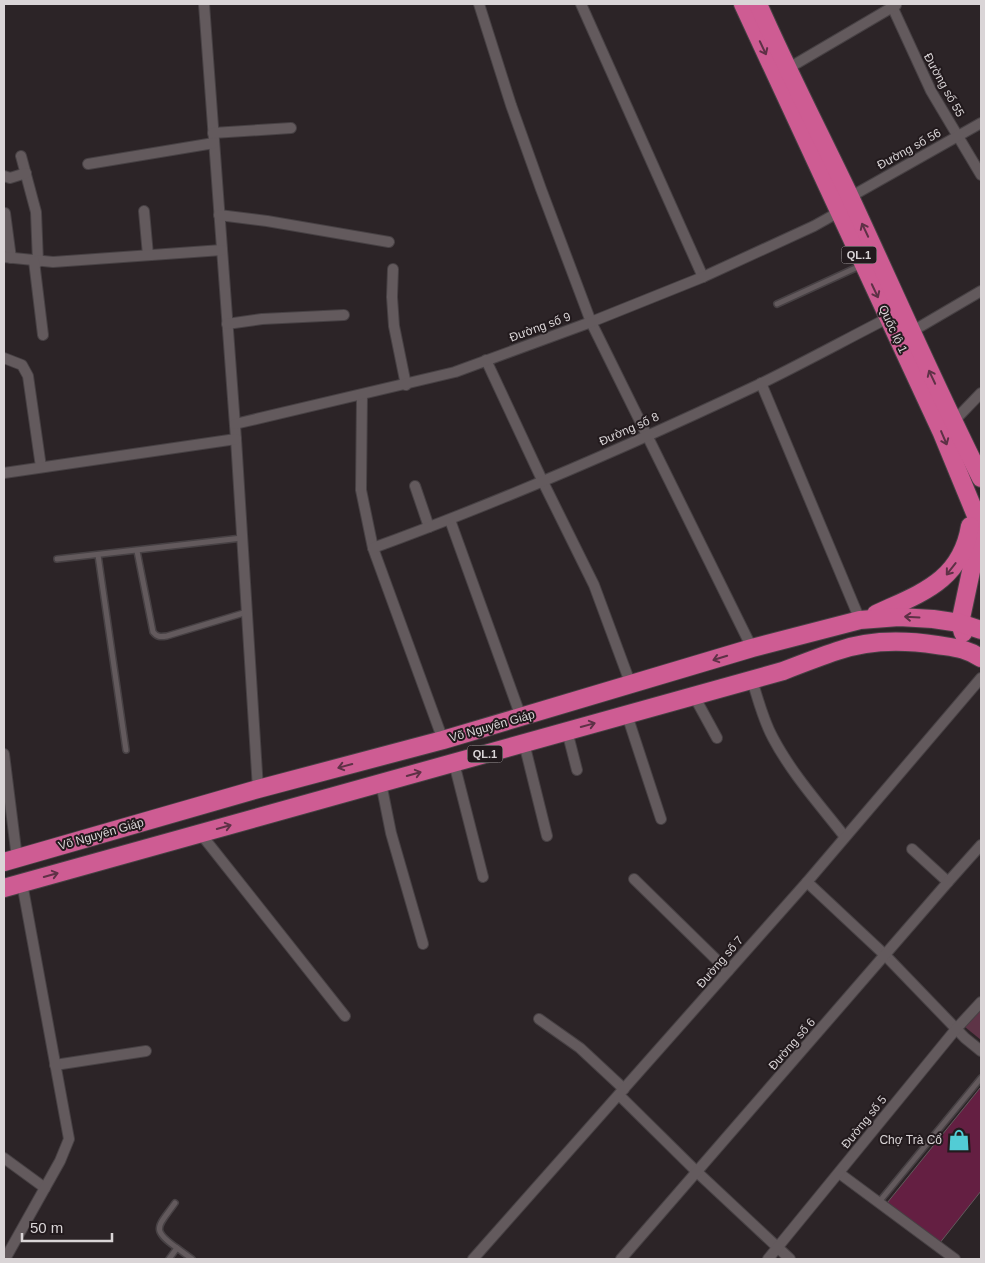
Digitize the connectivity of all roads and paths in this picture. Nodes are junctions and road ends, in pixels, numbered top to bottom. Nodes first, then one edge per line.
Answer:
1 (204, 4) edge
2 (479, 4) edge
3 (581, 4) edge
4 (743, 4) edge
5 (758, 4) edge
6 (894, 5) edge
7 (787, 69) junction
8 (981, 123) edge
9 (291, 128) dead end
10 (959, 136) junction
11 (213, 138) junction
12 (21, 156) dead end
13 (88, 164) dead end
14 (26, 173) junction
15 (981, 175) edge
16 (4, 176) edge
17 (850, 197) junction
18 (144, 211) dead end
19 (839, 212) junction
20 (5, 213) edge
21 (219, 215) junction
22 (389, 242) dead end
23 (222, 250) junction
24 (148, 255) junction
25 (7, 258) edge
26 (36, 262) junction
27 (863, 264) junction
28 (393, 269) dead end
29 (703, 277) junction
30 (981, 291) edge
31 (778, 304) dead end
32 (344, 315) dead end
33 (888, 318) junction
34 (591, 322) junction
35 (227, 324) junction
36 (912, 332) junction
37 (43, 335) dead end
38 (4, 358) edge
39 (486, 360) junction
40 (761, 383) junction
41 (406, 385) junction
42 (981, 393) edge
43 (362, 395) junction
44 (953, 422) junction
45 (235, 424) junction
46 (646, 435) junction
47 (236, 439) junction
48 (41, 468) junction
49 (4, 476) edge
50 (981, 478) edge
51 (543, 482) junction
52 (415, 486) dead end
53 (973, 508) junction
54 (450, 520) junction
55 (429, 528) junction
56 (242, 538) junction
57 (373, 548) junction
58 (136, 550) junction
59 (98, 555) junction
60 (57, 559) dead end
61 (247, 612) junction
62 (863, 620) junction
63 (960, 623) junction
64 (981, 630) edge
65 (981, 639) edge
66 (752, 648) junction
67 (974, 654) edge
68 (981, 678) edge
69 (752, 680) junction
70 (631, 685) junction
71 (694, 696) junction
72 (627, 715) junction
73 (521, 717) junction
74 (567, 731) junction
75 (717, 738) dead end
76 (443, 740) junction
77 (524, 743) junction
78 (126, 750) dead end
79 (4, 754) edge
80 (454, 763) junction
81 (577, 770) dead end
82 (381, 783) junction
83 (258, 789) junction
84 (661, 819) dead end
85 (200, 833) junction
86 (547, 836) dead end
87 (845, 837) junction
88 (981, 845) edge
89 (912, 849) dead end
90 (10, 860) edge
91 (483, 877) dead end
92 (634, 879) dead end
93 (807, 882) junction
94 (948, 882) junction
95 (22, 883) junction
96 (4, 888) edge
97 (423, 944) dead end
98 (885, 956) junction
99 (728, 971) junction
100 (981, 1002) edge
101 (345, 1016) dead end
102 (539, 1019) dead end
103 (956, 1029) junction
104 (146, 1051) dead end
105 (981, 1051) edge
106 (56, 1065) junction
107 (981, 1078) edge
108 (622, 1092) junction
109 (4, 1158) edge
110 (697, 1172) junction
111 (839, 1173) junction
112 (45, 1188) junction
113 (878, 1202) junction
114 (175, 1203) dead end
115 (177, 1248) junction
116 (777, 1248) junction
117 (5, 1259) edge
118 (169, 1259) edge
119 (192, 1259) edge
120 (473, 1259) edge
121 (621, 1259) edge
122 (768, 1259) edge
123 (790, 1259) edge
124 (955, 1259) edge

1 - 11 street
2 - 34 street
3 - 29 street
4 -> 19 highway, Quốc lộ 1 / QL.1
5 - 7 highway, Quốc lộ 1 / QL.1
6 - 7 street
6 - 10 street, Đường số 55
7 - 17 highway, Quốc lộ 1 / QL.1
8 - 10 street, Đường số 56
9 - 11 street
10 - 15 street, Đường số 55
10 - 17 street, Đường số 56
11 - 13 street
11 - 21 street
12 - 14 street
14 - 16 street
14 - 26 street
36 -> 17 highway, Quốc lộ 1 / QL.1
18 - 24 street
19 - 27 highway, Quốc lộ 1 / QL.1
19 - 29 street, Đường số 9
20 - 25 street
21 - 22 street
21 - 23 street
23 - 24 street
23 - 35 street
24 - 26 street
25 - 26 street
26 - 37 street
27 - 31 lane
27 -> 33 highway, Quốc lộ 1 / QL.1
28 - 41 street
29 - 34 street, Đường số 9
30 - 36 street
32 - 35 street
33 - 40 street, Đường số 8
33 -> 53 highway, Quốc lộ 1 / QL.1
34 - 39 street, Đường số 9
34 - 46 street
35 - 45 street
44 -> 36 highway, Quốc lộ 1 / QL.1
38 - 48 street
39 - 41 street, Đường số 9
39 - 51 street
40 - 46 street, Đường số 8
40 - 62 street
41 - 43 street, Đường số 9
42 - 44 street
43 - 45 street, Đường số 9
43 - 57 street
44 - 50 highway, Quốc lộ 1 / QL.1
45 - 47 street
46 - 51 street, Đường số 8
46 - 66 street
47 - 48 street
47 - 56 street
48 - 49 street
51 - 54 street, Đường số 8
51 - 70 street
52 - 55 street
53 -> 62 highway
53 - 63 highway, Quốc lộ 1 / QL.1
54 - 55 street, Đường số 8
54 - 73 street
55 - 57 street, Đường số 8
56 - 58 lane
56 - 61 street
57 - 76 street
58 - 59 lane
58 - 61 lane
59 - 60 lane
59 - 78 lane
61 - 83 street
63 -> 62 highway, Võ Nguyên Giáp / QL.1
62 - 66 highway, Võ Nguyên Giáp / QL.1
63 - 64 highway, Võ Nguyên Giáp / QL.1
63 - 67 highway, Quốc lộ 1 / QL.1
65 - 67 highway
66 -> 70 highway, Võ Nguyên Giáp / QL.1
67 - 69 highway, Võ Nguyên Giáp / QL.1
68 - 87 street, Đường số 7
69 - 71 highway, Võ Nguyên Giáp / QL.1
69 - 87 street
70 - 73 highway, Võ Nguyên Giáp / QL.1
71 - 72 highway, Võ Nguyên Giáp / QL.1
71 - 75 street
74 -> 72 highway, Võ Nguyên Giáp / QL.1
72 - 84 street
73 - 76 highway, Võ Nguyên Giáp / QL.1
74 - 77 highway, Võ Nguyên Giáp / QL.1
74 - 81 street
76 -> 83 highway, Võ Nguyên Giáp / QL.1
77 - 80 highway, Võ Nguyên Giáp / QL.1
77 - 86 street
79 - 90 street
82 -> 80 highway, Võ Nguyên Giáp / QL.1
80 - 91 street
85 -> 82 highway, Võ Nguyên Giáp / QL.1
82 - 97 street
83 - 90 highway, Võ Nguyên Giáp / QL.1
95 -> 85 highway, Võ Nguyên Giáp / QL.1
85 - 101 street
87 - 93 street, Đường số 7
88 - 94 street, Đường số 6
89 - 94 street
92 - 99 street
93 - 98 street
93 - 99 street, Đường số 7
94 - 98 street, Đường số 6
95 - 96 highway, Võ Nguyên Giáp / QL.1
95 - 106 street
98 - 103 street
98 - 110 street, Đường số 6
99 - 108 street, Đường số 7
100 - 103 street, Đường số 5
102 - 108 street
103 - 105 street
103 - 111 street, Đường số 5
104 - 106 street
106 - 112 street
107 - 113 lane
108 - 110 street
108 - 120 street, Đường số 7
109 - 112 street
110 - 116 street
110 - 121 street, Đường số 6
111 - 113 street
111 - 116 street, Đường số 5
112 - 117 street
113 - 124 street
114 - 115 lane
115 - 118 lane
115 - 119 lane
116 - 122 street, Đường số 5
116 - 123 street

